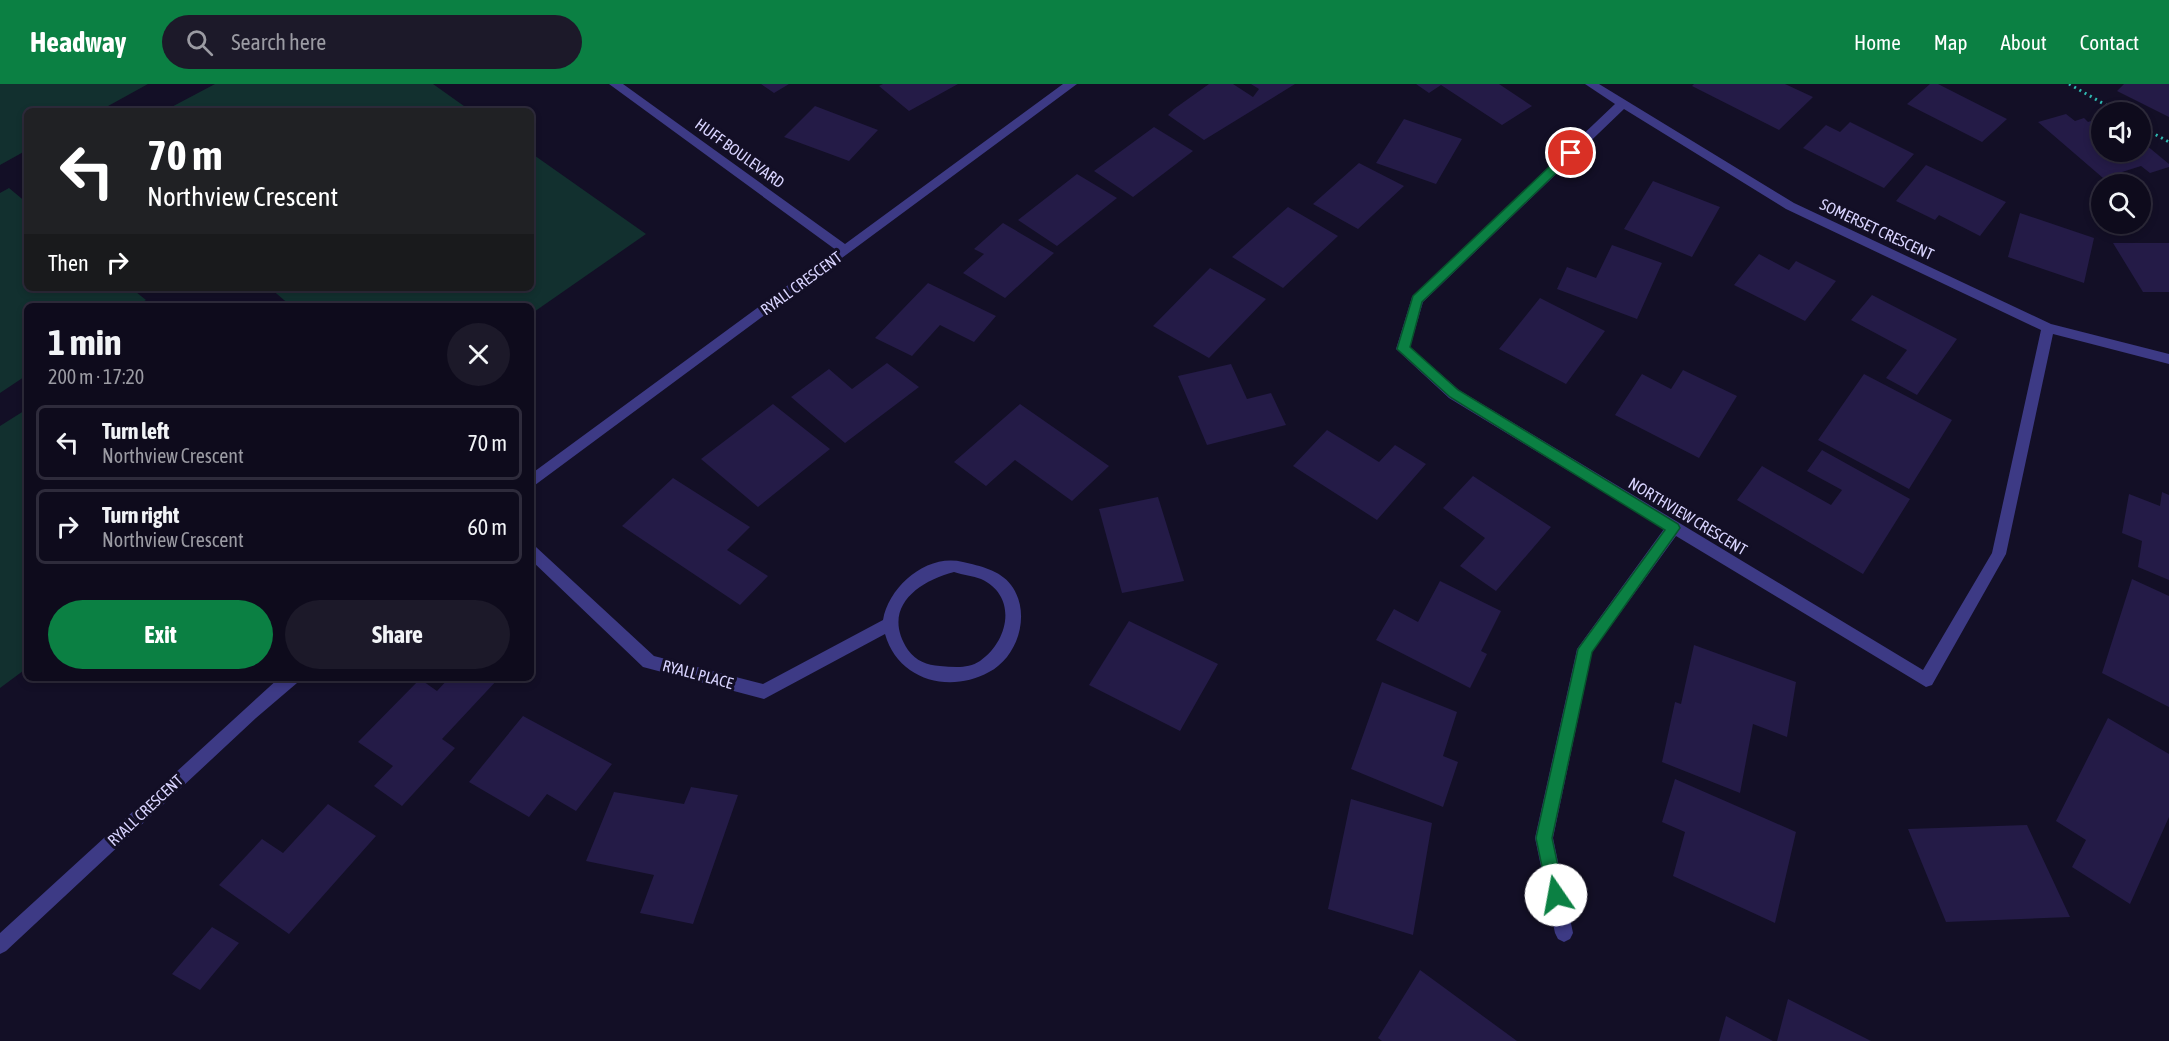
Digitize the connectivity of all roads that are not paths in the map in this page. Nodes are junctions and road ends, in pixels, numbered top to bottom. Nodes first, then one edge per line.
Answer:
1 (615, 84) edge
2 (1071, 84) edge
3 (1592, 84) edge
4 (1623, 104) junction
5 (845, 250) junction
6 (2048, 328) junction
7 (2169, 359) edge
8 (534, 480) edge
9 (1673, 528) junction
10 (534, 554) edge
11 (890, 624) junction
12 (287, 681) edge
13 (1564, 933) dead end
14 (0, 945) edge

1 - 5 street, HUFF BOULEVARD
2 - 5 street, RYALL CRESCENT
3 - 4 street, SOMERSET CRESCENT
4 - 6 street, SOMERSET CRESCENT
4 - 9 street, NORTHVIEW CRESCENT
5 - 8 street, RYALL CRESCENT
6 - 7 street, SOMERSET CRESCENT
6 - 9 street, NORTHVIEW CRESCENT
9 - 13 street
10 - 11 street, RYALL PLACE
11 - 11 street
12 - 14 street, RYALL CRESCENT

